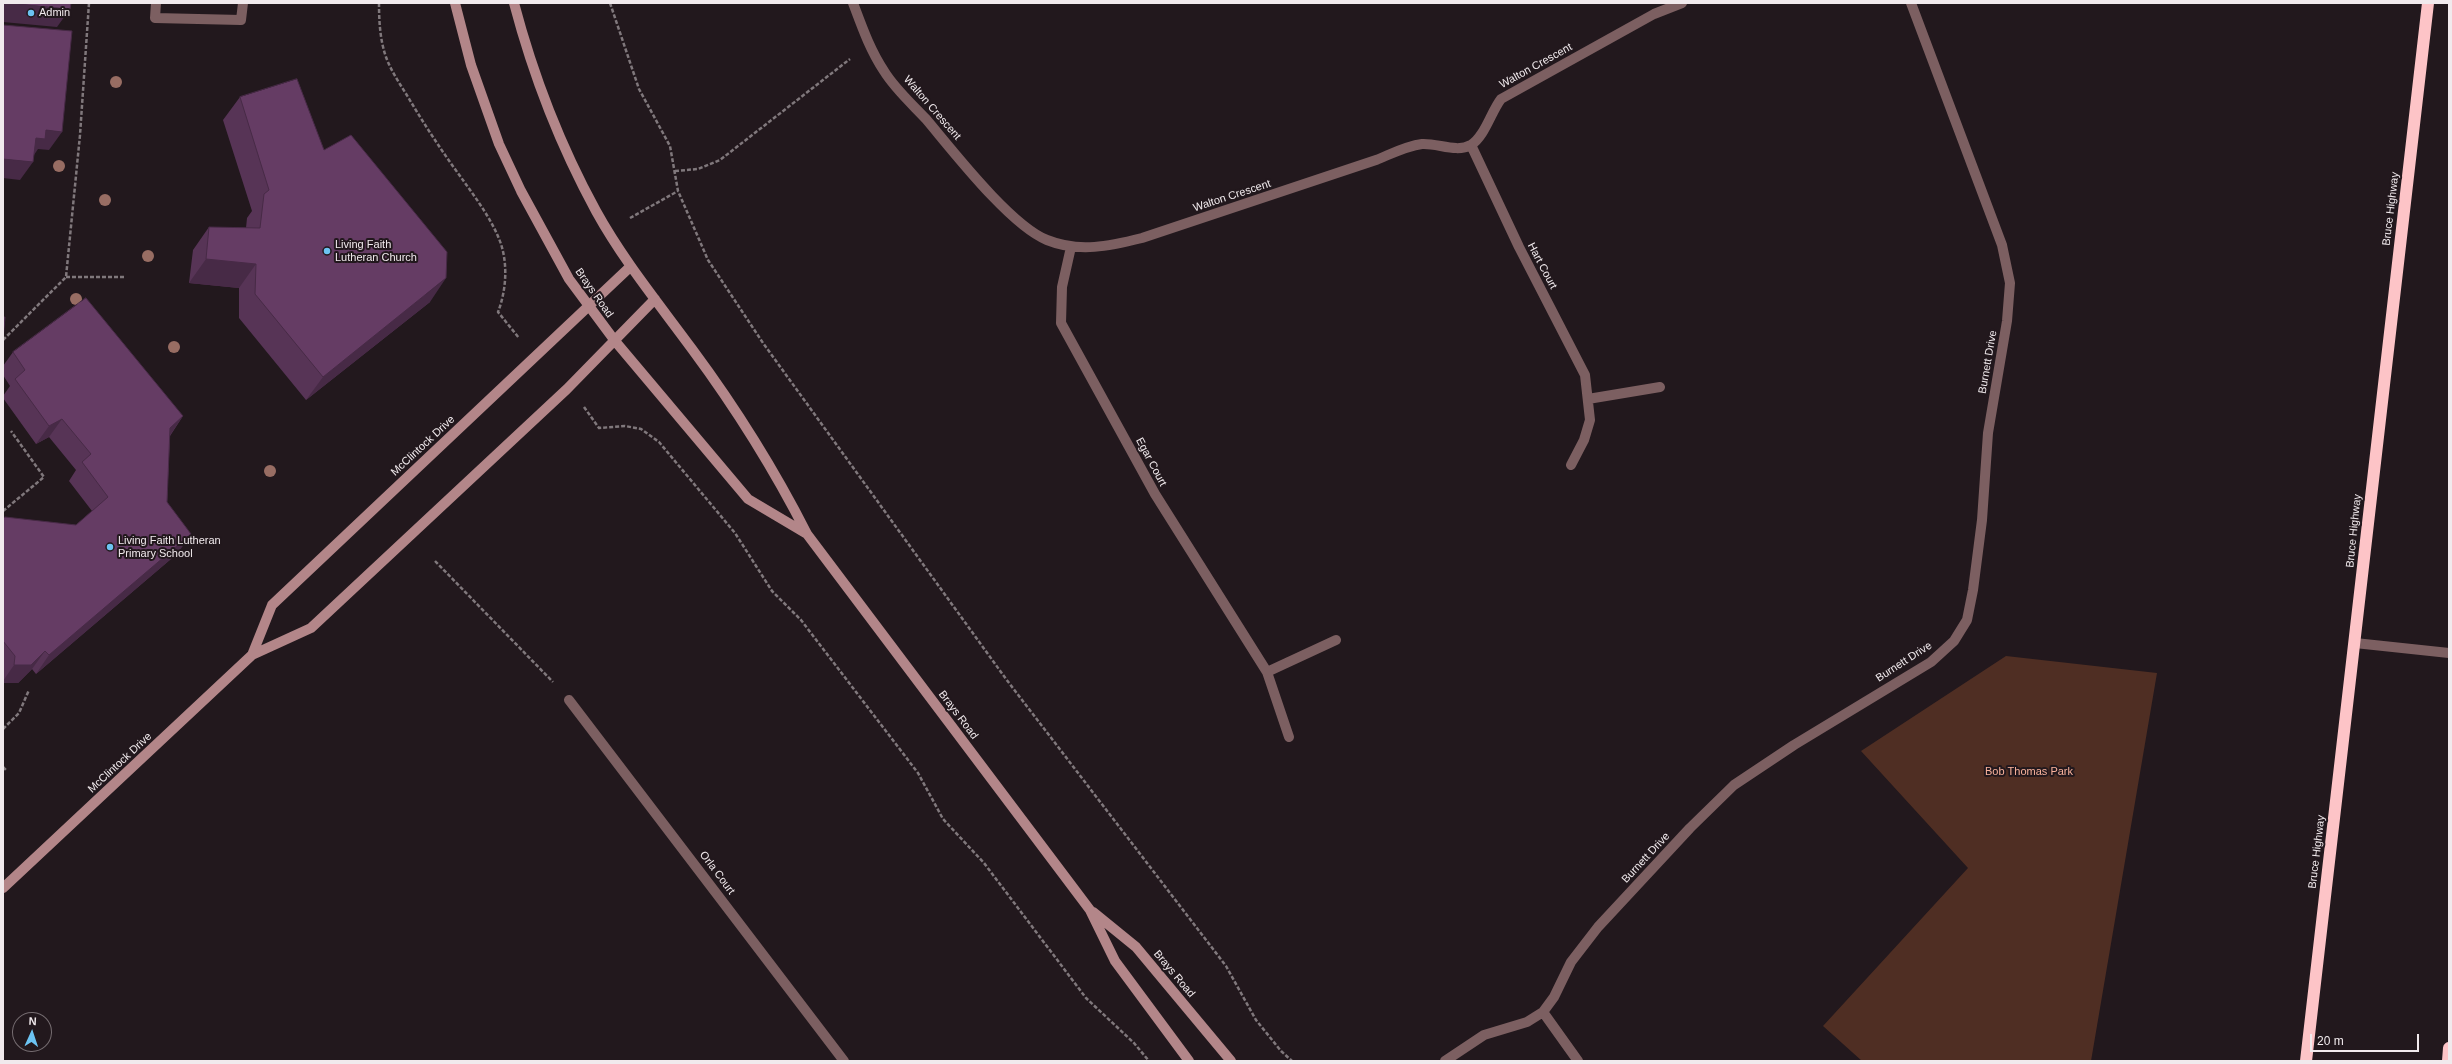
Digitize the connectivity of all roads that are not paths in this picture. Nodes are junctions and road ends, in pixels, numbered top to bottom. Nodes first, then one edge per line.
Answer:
1 (156, 3) edge
2 (242, 3) edge
3 (455, 3) edge
4 (514, 3) edge
5 (853, 3) edge
6 (1682, 3) edge
7 (1912, 3) edge
8 (2428, 3) edge
9 (1471, 145) junction
10 (1071, 247) junction
11 (630, 267) junction
12 (655, 299) junction
13 (587, 307) junction
14 (615, 342) junction
15 (1660, 387) dead end
16 (1588, 399) junction
17 (1571, 465) dead end
18 (807, 534) junction
19 (1336, 640) dead end
20 (2355, 643) junction
21 (2449, 653) edge
22 (252, 655) junction
23 (1268, 672) junction
24 (569, 700) road end
25 (1289, 737) dead end
26 (3, 888) edge
27 (1090, 910) junction
28 (1543, 1012) junction
29 (2449, 1048) edge
30 (844, 1061) edge
31 (1189, 1061) edge
32 (1231, 1061) edge
33 (1445, 1061) edge
34 (1578, 1061) edge
35 (2306, 1061) edge
36 (2448, 1061) edge

1 - 2 street
3 - 13 main road, Brays Road
4 - 11 main road, Brays Road
5 - 10 street, Walton Crescent
6 - 9 street, Walton Crescent
7 - 28 street, Burnett Drive
8 - 20 highway, Bruce Highway
9 - 10 street, Walton Crescent
9 - 16 street, Hart Court
10 - 23 street, Egar Court
11 - 12 main road, Brays Road
11 - 13 main road, McClintock Drive
12 - 14 main road, McClintock Drive
12 - 18 main road, Brays Road
13 - 14 main road, Brays Road
13 - 22 main road, McClintock Drive
14 - 18 main road, Brays Road
14 - 22 main road, McClintock Drive
15 - 16 street
16 - 17 street, Hart Court
18 - 27 main road, Brays Road
19 - 23 street
20 - 21 street
20 - 35 highway, Bruce Highway
22 - 26 main road, McClintock Drive
23 - 25 street, Egar Court
24 - 30 street, Orla Court
27 - 31 main road, Brays Road
27 - 32 main road, Brays Road
28 - 33 street, Burnett Drive
28 - 34 street
29 - 36 highway

